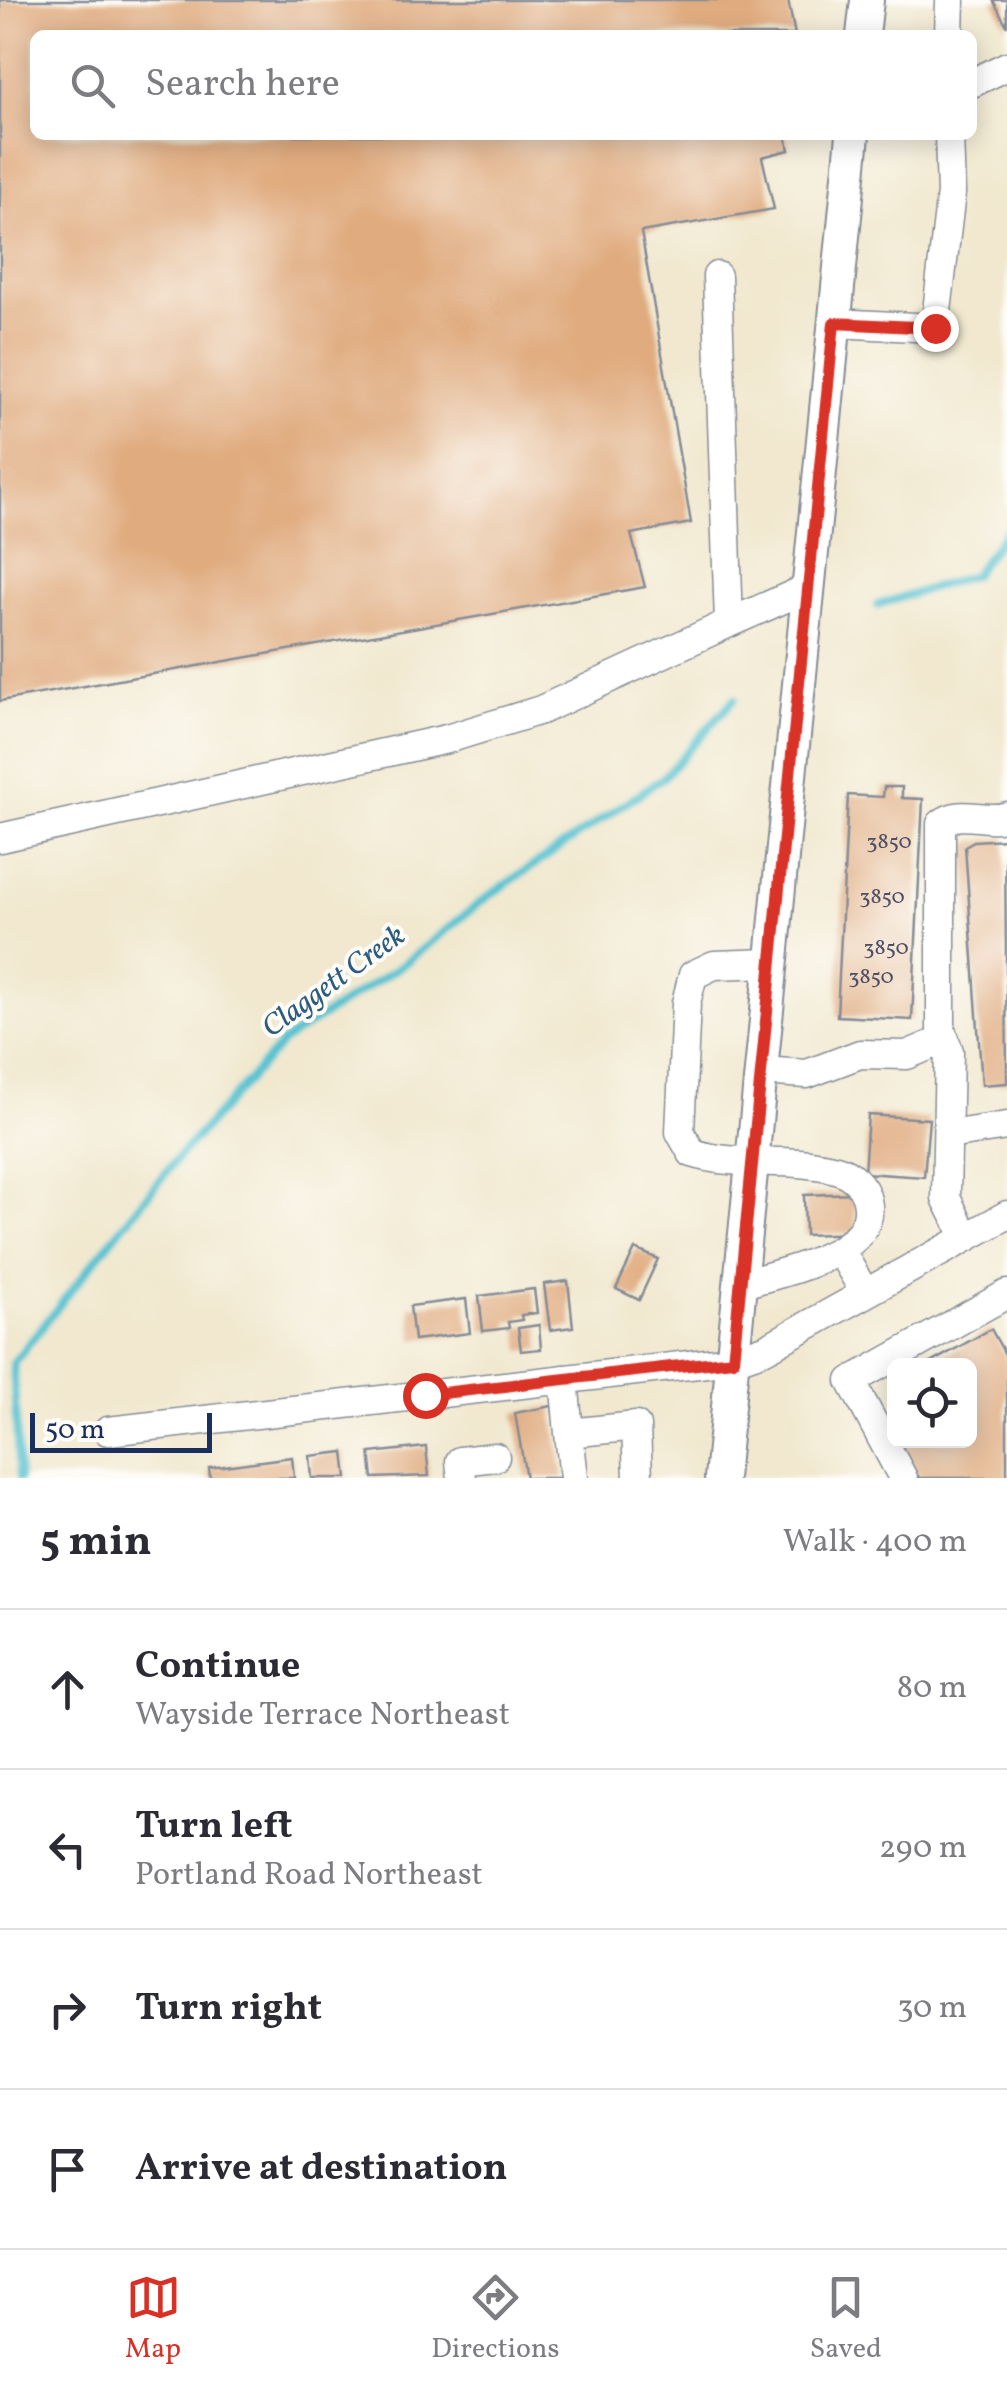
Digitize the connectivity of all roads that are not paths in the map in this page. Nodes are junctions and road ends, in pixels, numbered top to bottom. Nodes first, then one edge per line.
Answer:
1 (867, 0) edge
2 (950, 0) edge
3 (864, 30) edge
4 (949, 30) edge
5 (1007, 66) edge
6 (977, 80) edge
7 (852, 140) edge
8 (949, 140) edge
9 (717, 276) dead end
10 (834, 323) junction
11 (808, 588) junction
12 (729, 623) junction
13 (1007, 816) edge
14 (0, 838) edge
15 (771, 962) junction
16 (944, 1039) junction
17 (760, 1071) junction
18 (1007, 1126) edge
19 (948, 1135) junction
20 (752, 1161) junction
21 (1004, 1225) edge
22 (966, 1238) junction
23 (840, 1250) junction
24 (739, 1285) junction
25 (865, 1294) junction
26 (1007, 1294) edge
27 (733, 1360) junction
28 (564, 1379) junction
29 (108, 1430) dead end
30 (569, 1433) junction
31 (496, 1457) dead end
32 (462, 1478) edge
33 (574, 1478) edge
34 (638, 1478) edge
35 (721, 1478) edge
36 (903, 1478) edge

1 - 3 main road
2 - 4 street
5 - 6 street
7 - 10 main road
8 - 10 street
9 - 12 street
10 - 11 main road
11 - 12 street
11 - 15 main road
12 - 14 street
13 - 16 street
15 - 17 main road
15 - 20 street
16 - 17 street
16 - 19 street
17 - 20 main road
18 - 19 street
19 - 22 street
20 - 23 street
20 - 24 main road
21 - 22 street
22 - 25 street
23 - 24 street
23 - 25 street
24 - 27 main road
25 - 27 street
26 - 36 street
27 - 28 street
27 - 35 main road
28 - 29 street
28 - 30 street
30 - 33 street
30 - 34 street
31 - 32 street

